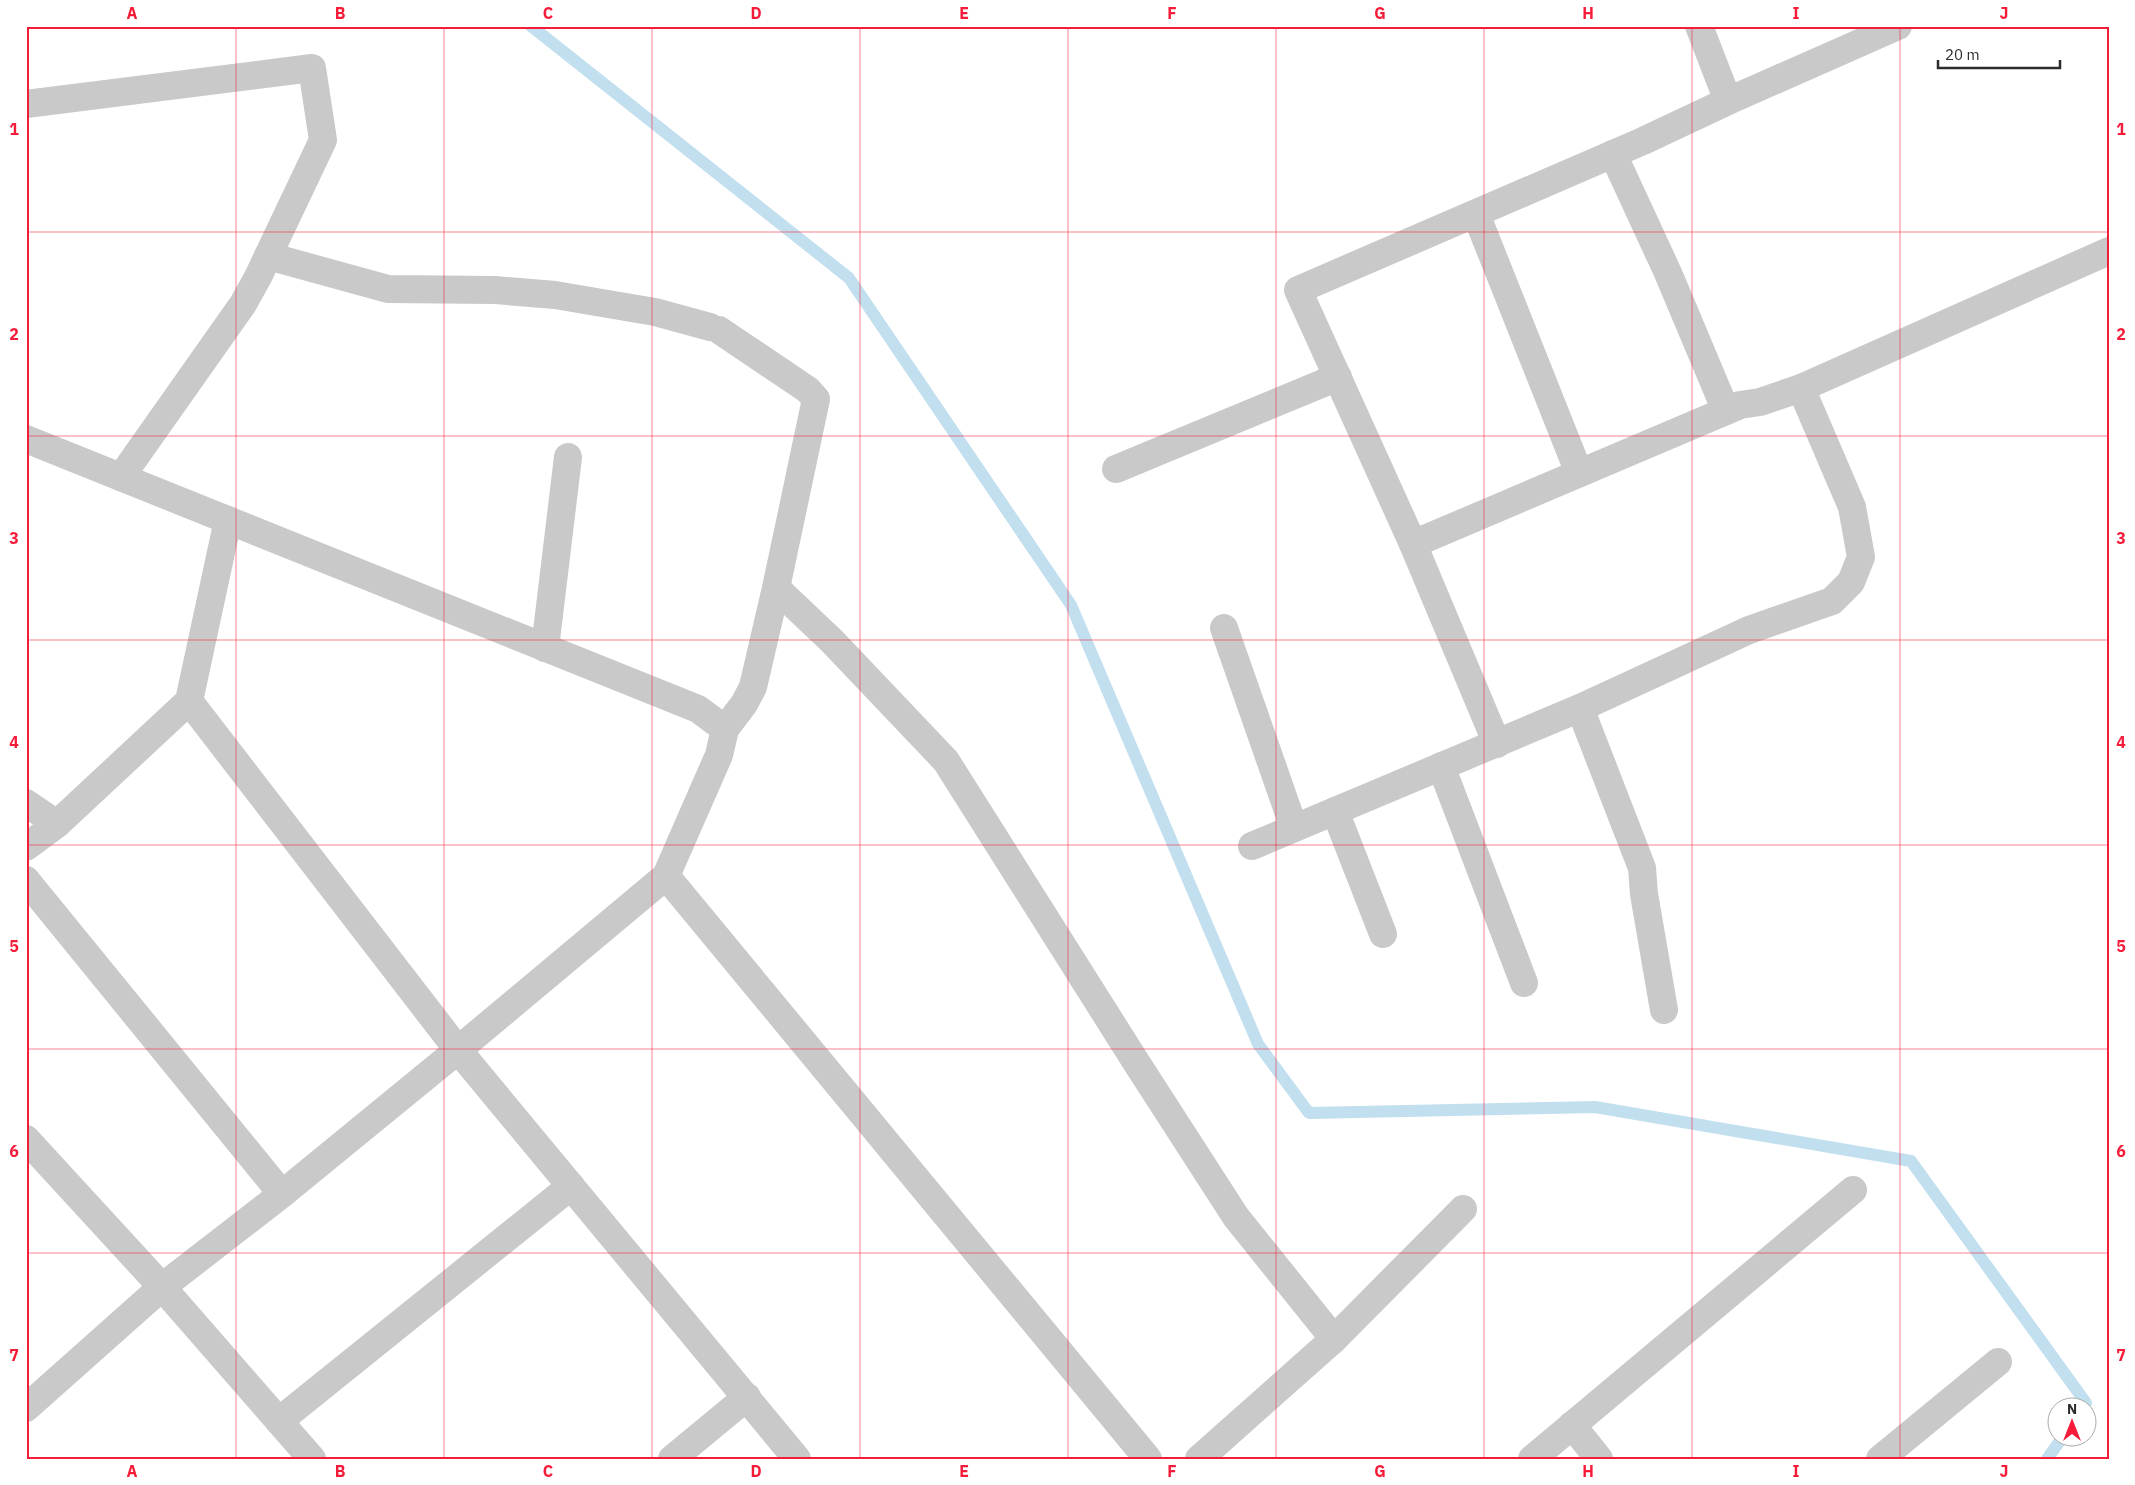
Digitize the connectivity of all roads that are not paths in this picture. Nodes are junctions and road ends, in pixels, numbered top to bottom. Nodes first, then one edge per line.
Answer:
1 (1698, 26) edge
2 (1898, 26) edge
3 (1869, 32) edge
4 (1728, 101) junction
5 (26, 104) edge
6 (1613, 154) junction
7 (1476, 214) junction
8 (2109, 251) edge
9 (268, 256) junction
10 (1338, 377) junction
11 (1801, 388) junction
12 (1726, 411) junction
13 (26, 439) edge
14 (568, 457) dead end
15 (1116, 469) dead end
16 (1580, 473) junction
17 (121, 477) junction
18 (228, 520) junction
19 (1413, 544) junction
20 (776, 588) junction
21 (1224, 628) dead end
22 (545, 648) junction
23 (189, 701) junction
24 (1580, 708) junction
25 (725, 729) junction
26 (1497, 744) junction
27 (1441, 766) junction
28 (26, 803) edge
29 (1335, 811) junction
30 (57, 824) junction
31 (1294, 828) junction
32 (1252, 846) dead end
33 (26, 847) edge
34 (666, 876) junction
35 (26, 880) edge
36 (1383, 934) dead end
37 (1524, 982) dead end
38 (1664, 1010) dead end
39 (458, 1050) junction
40 (26, 1139) edge
41 (571, 1186) junction
42 (1853, 1190) dead end
43 (282, 1194) junction
44 (1463, 1209) dead end
45 (162, 1287) junction
46 (1334, 1339) junction
47 (1998, 1362) dead end
48 (747, 1397) junction
49 (26, 1408) edge
50 (279, 1421) junction
51 (1572, 1425) junction
52 (312, 1459) edge
53 (672, 1459) edge
54 (797, 1459) edge
55 (1148, 1459) edge
56 (1199, 1459) edge
57 (1532, 1459) edge
58 (1600, 1459) edge
59 (1880, 1459) edge

1 - 4 street
2 - 3 street
3 - 4 street
4 - 6 street
5 - 9 street
6 - 7 street
6 - 12 street
7 - 10 street
7 - 16 street
8 - 11 street
9 - 17 street
9 - 20 street
10 - 15 street
10 - 19 street
11 - 12 street
11 - 24 street
12 - 16 street
13 - 17 street
14 - 22 street
16 - 19 street
17 - 18 street
18 - 22 street
18 - 23 street
19 - 26 street
20 - 25 street
20 - 46 street
21 - 31 street
22 - 25 street
23 - 30 street
23 - 39 street
24 - 26 street
24 - 38 street
25 - 34 street
26 - 27 street
27 - 29 street
27 - 37 street
28 - 30 street
29 - 31 street
29 - 36 street
30 - 33 street
31 - 32 street
34 - 39 street
34 - 55 street
35 - 43 street
39 - 41 street
39 - 43 street
40 - 45 street
41 - 48 street
41 - 50 street
42 - 51 street
43 - 45 street
44 - 46 street
45 - 49 street
45 - 50 street
46 - 56 street
47 - 59 street
48 - 53 street
48 - 54 street
50 - 52 street
51 - 57 street
51 - 58 street

